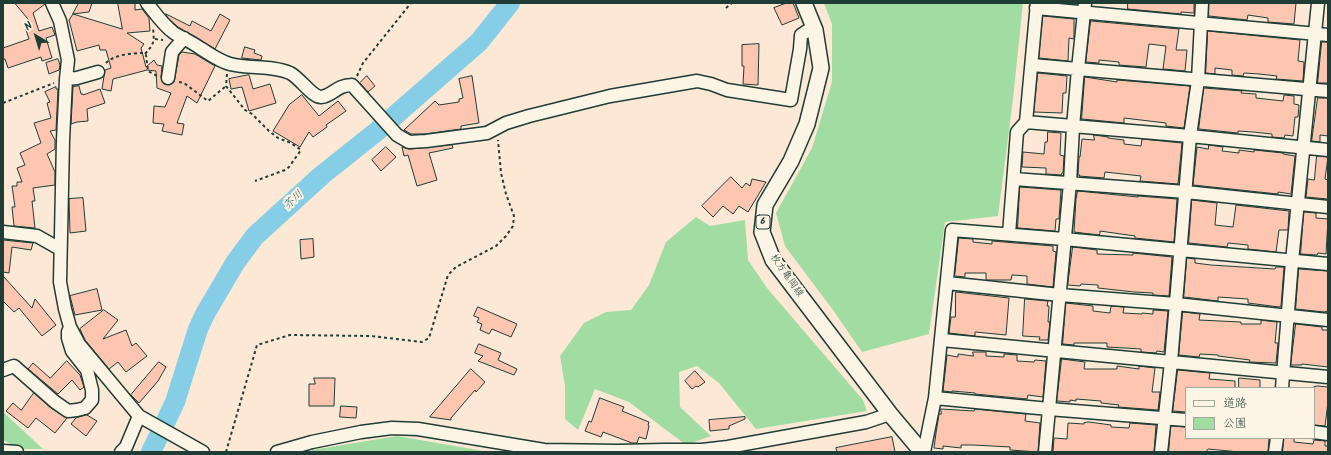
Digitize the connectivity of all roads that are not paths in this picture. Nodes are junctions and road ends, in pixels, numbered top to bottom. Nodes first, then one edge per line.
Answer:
1 (52, 3) edge
2 (804, 3) edge
3 (1202, 3) edge
4 (1318, 3) edge
5 (1037, 6) edge
6 (151, 8) edge
7 (1085, 8) edge
8 (1200, 24) junction
9 (815, 30) junction
10 (1315, 34) junction
11 (1328, 35) edge
12 (184, 38) junction
13 (1032, 65) junction
14 (1078, 69) junction
15 (98, 72) road end
16 (168, 78) road end
17 (66, 79) junction
18 (1198, 80) junction
19 (1310, 90) junction
20 (1328, 91) edge
21 (1026, 122) junction
22 (1073, 127) junction
23 (1190, 136) junction
24 (1304, 148) junction
25 (1328, 150) edge
26 (1014, 179) junction
27 (1070, 183) junction
28 (1186, 192) junction
29 (1298, 204) junction
30 (1328, 207) edge
31 (3, 232) edge
32 (1009, 234) junction
33 (1064, 239) junction
34 (60, 249) junction
35 (1181, 250) junction
36 (1292, 261) junction
37 (1328, 264) edge
38 (947, 283) junction
39 (1060, 296) junction
40 (1176, 304) junction
41 (1287, 316) junction
42 (1328, 320) edge
43 (70, 327) junction
44 (942, 340) junction
45 (1054, 351) junction
46 (1171, 362) junction
47 (3, 370) edge
48 (1283, 373) junction
49 (1328, 377) edge
50 (1282, 387) edge
51 (935, 398) junction
52 (1049, 409) junction
53 (890, 414) junction
54 (141, 418) junction
55 (1165, 418) junction
56 (1185, 420) edge
57 (1315, 432) edge
58 (1328, 434) edge
59 (1277, 439) edge
60 (3, 451) edge
61 (702, 451) edge
62 (16, 452) edge
63 (122, 452) edge
64 (203, 452) edge
65 (277, 452) edge
66 (923, 452) edge
67 (1045, 452) edge
68 (1161, 452) edge
69 (1275, 452) edge

1 - 17 street
2 - 9 main road, 枚方亀岡線 / 6
3 - 8 street
4 - 10 street
5 - 7 street
5 - 13 street
6 - 12 street
7 - 8 street
7 - 14 street
8 - 10 street
8 - 18 street
9 - 12 street
9 - 53 main road, 枚方亀岡線 / 6
10 - 11 street
10 - 19 street
12 - 16 street
13 - 14 street
13 - 21 street
14 - 18 street
14 - 22 street
15 - 17 street
17 - 34 street
18 - 19 street
18 - 23 street
19 - 20 street
19 - 24 street
21 - 22 street
21 - 26 street
22 - 23 street
22 - 27 street
23 - 24 street
23 - 28 street
24 - 25 street
24 - 29 street
26 - 27 street
26 - 32 street
27 - 28 street
27 - 33 street
28 - 29 street
28 - 35 street
29 - 30 street
29 - 36 street
31 - 34 street
32 - 33 street
32 - 38 street
33 - 35 street
33 - 39 street
34 - 43 street
35 - 36 street
35 - 40 street
36 - 37 street
36 - 41 street
38 - 39 street
38 - 44 street
39 - 40 street
39 - 45 street
40 - 41 street
40 - 46 street
41 - 42 street
41 - 48 street
43 - 47 street
43 - 54 street
44 - 45 street
44 - 51 street
45 - 46 street
45 - 52 street
46 - 48 street
46 - 55 street
48 - 49 street
48 - 50 street
51 - 52 street
51 - 66 street
52 - 55 street
52 - 67 street
53 - 61 street
53 - 66 main road, 枚方亀岡線 / 6
54 - 63 street
54 - 64 street
55 - 56 street
55 - 68 street
57 - 58 street
59 - 69 street
60 - 62 street
61 - 65 street

